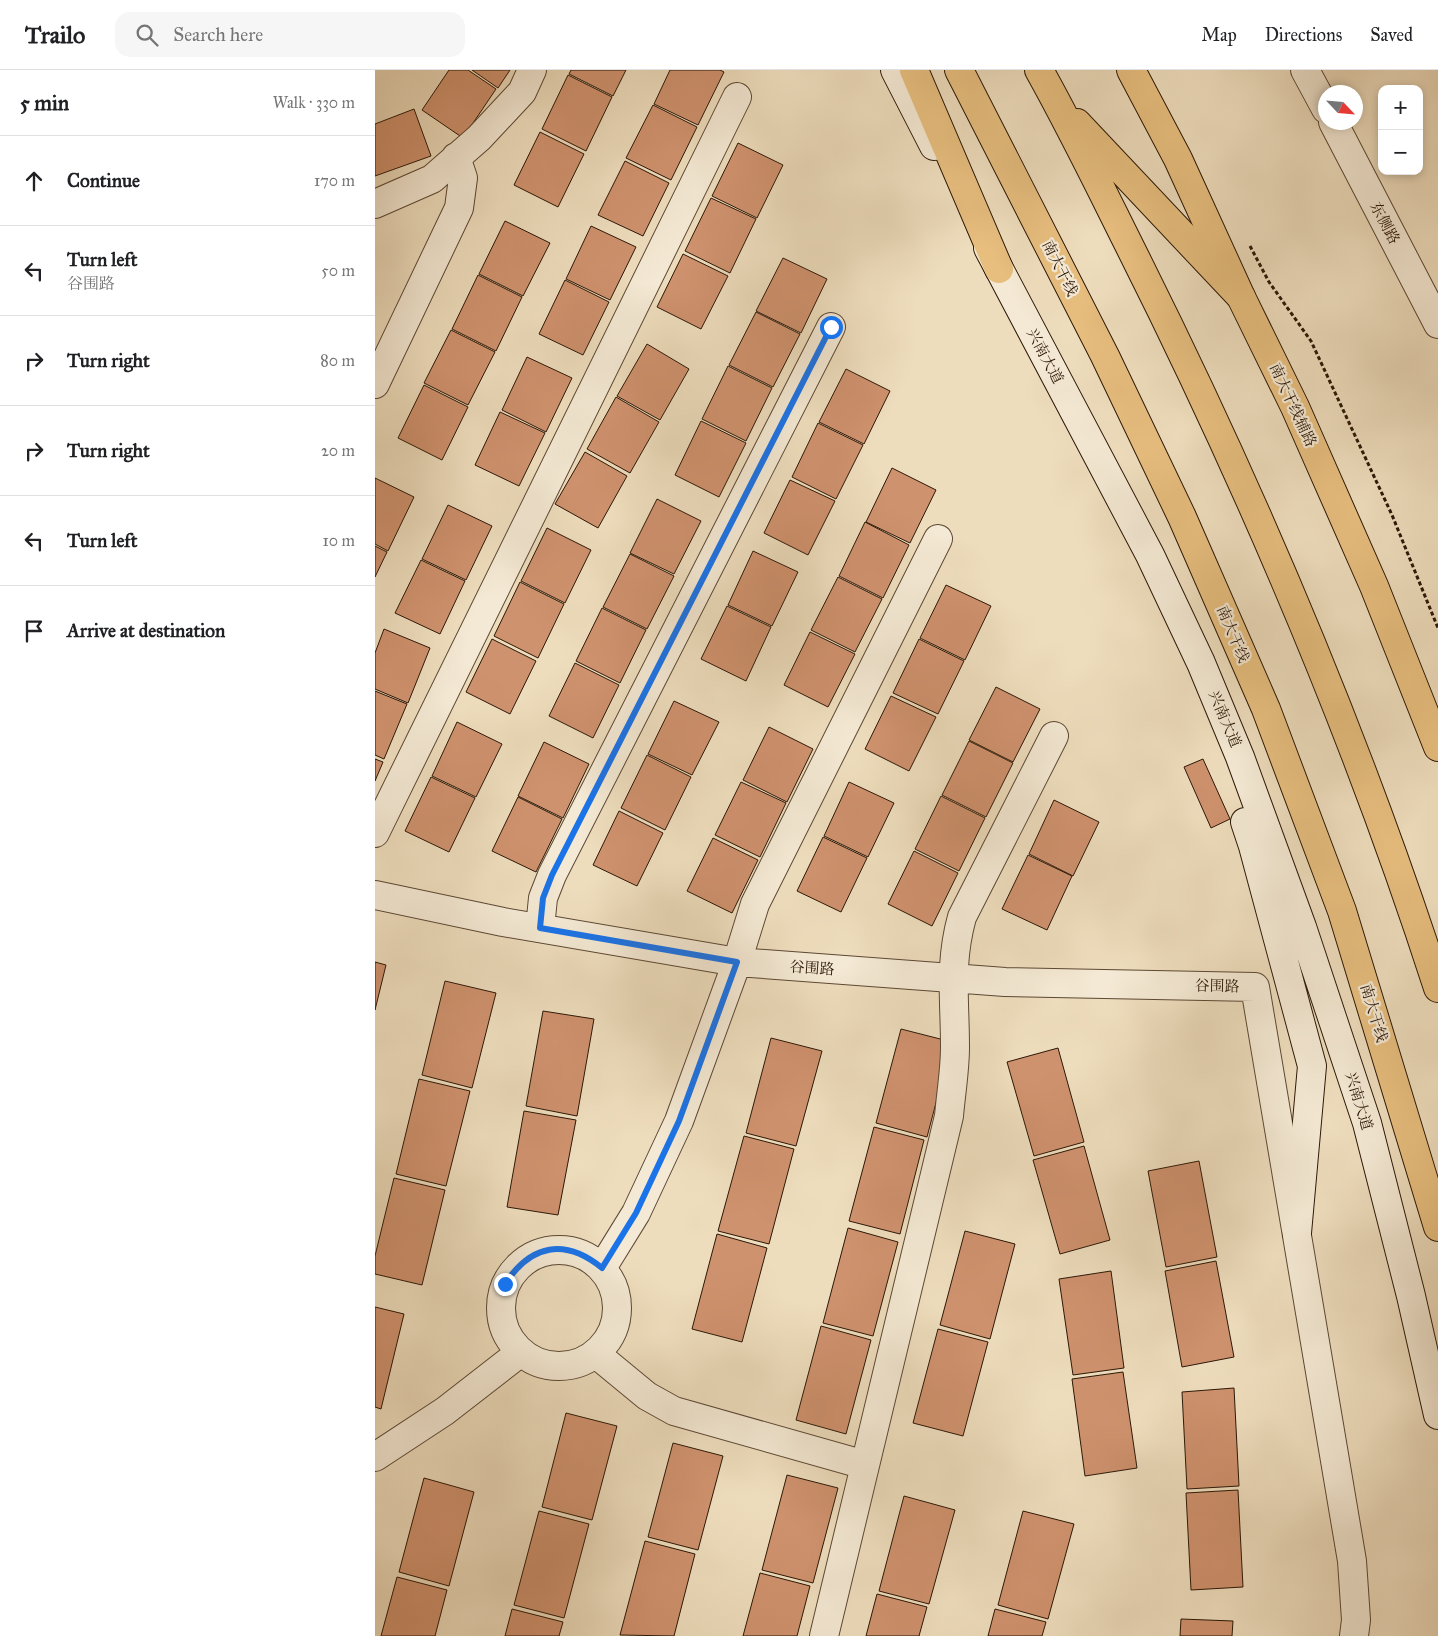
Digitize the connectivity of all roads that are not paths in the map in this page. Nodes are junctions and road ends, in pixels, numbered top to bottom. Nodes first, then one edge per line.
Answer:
1 (532, 70) edge
2 (895, 70) edge
3 (914, 70) edge
4 (959, 70) edge
5 (1039, 70) edge
6 (1131, 70) edge
7 (1305, 70) edge
8 (1318, 95) edge
9 (737, 98) dead end
10 (1057, 101) junction
11 (1337, 130) edge
12 (456, 157) junction
13 (375, 204) edge
14 (999, 269) junction
15 (1241, 297) junction
16 (1438, 324) edge
17 (831, 327) dead end
18 (375, 384) edge
19 (938, 539) dead end
20 (1150, 555) junction
21 (1054, 736) dead end
22 (1438, 747) edge
23 (375, 833) edge
24 (375, 895) edge
25 (540, 928) junction
26 (737, 962) junction
27 (952, 978) junction
28 (1438, 988) edge
29 (1438, 1226) edge
30 (1297, 1233) junction
31 (602, 1268) junction
32 (521, 1352) junction
33 (596, 1354) junction
34 (1438, 1415) edge
35 (375, 1457) edge
36 (865, 1466) junction
37 (824, 1636) edge
38 (1354, 1636) edge

1 - 12 street
2 - 14 street, 兴南大道
3 - 14 main road
4 - 29 main road, 南大干线
5 - 10 main road
6 - 15 main road, 南大干线辅路
7 - 8 street
9 - 23 street
10 - 15 main road
10 - 28 main road
11 - 16 street, 东侧路
12 - 13 street
12 - 18 street
14 - 20 street, 兴南大道
15 - 22 main road, 南大干线辅路
17 - 25 street
19 - 26 street
20 - 30 street
20 - 34 street, 兴南大道
21 - 27 street
24 - 25 street, 谷围路
25 - 26 street, 谷围路
26 - 27 street, 谷围路
26 - 31 street
27 - 30 street, 谷围路
27 - 36 street
30 - 38 street
31 - 32 street
31 - 33 street
32 - 33 street
32 - 35 street
33 - 36 street
36 - 37 street

